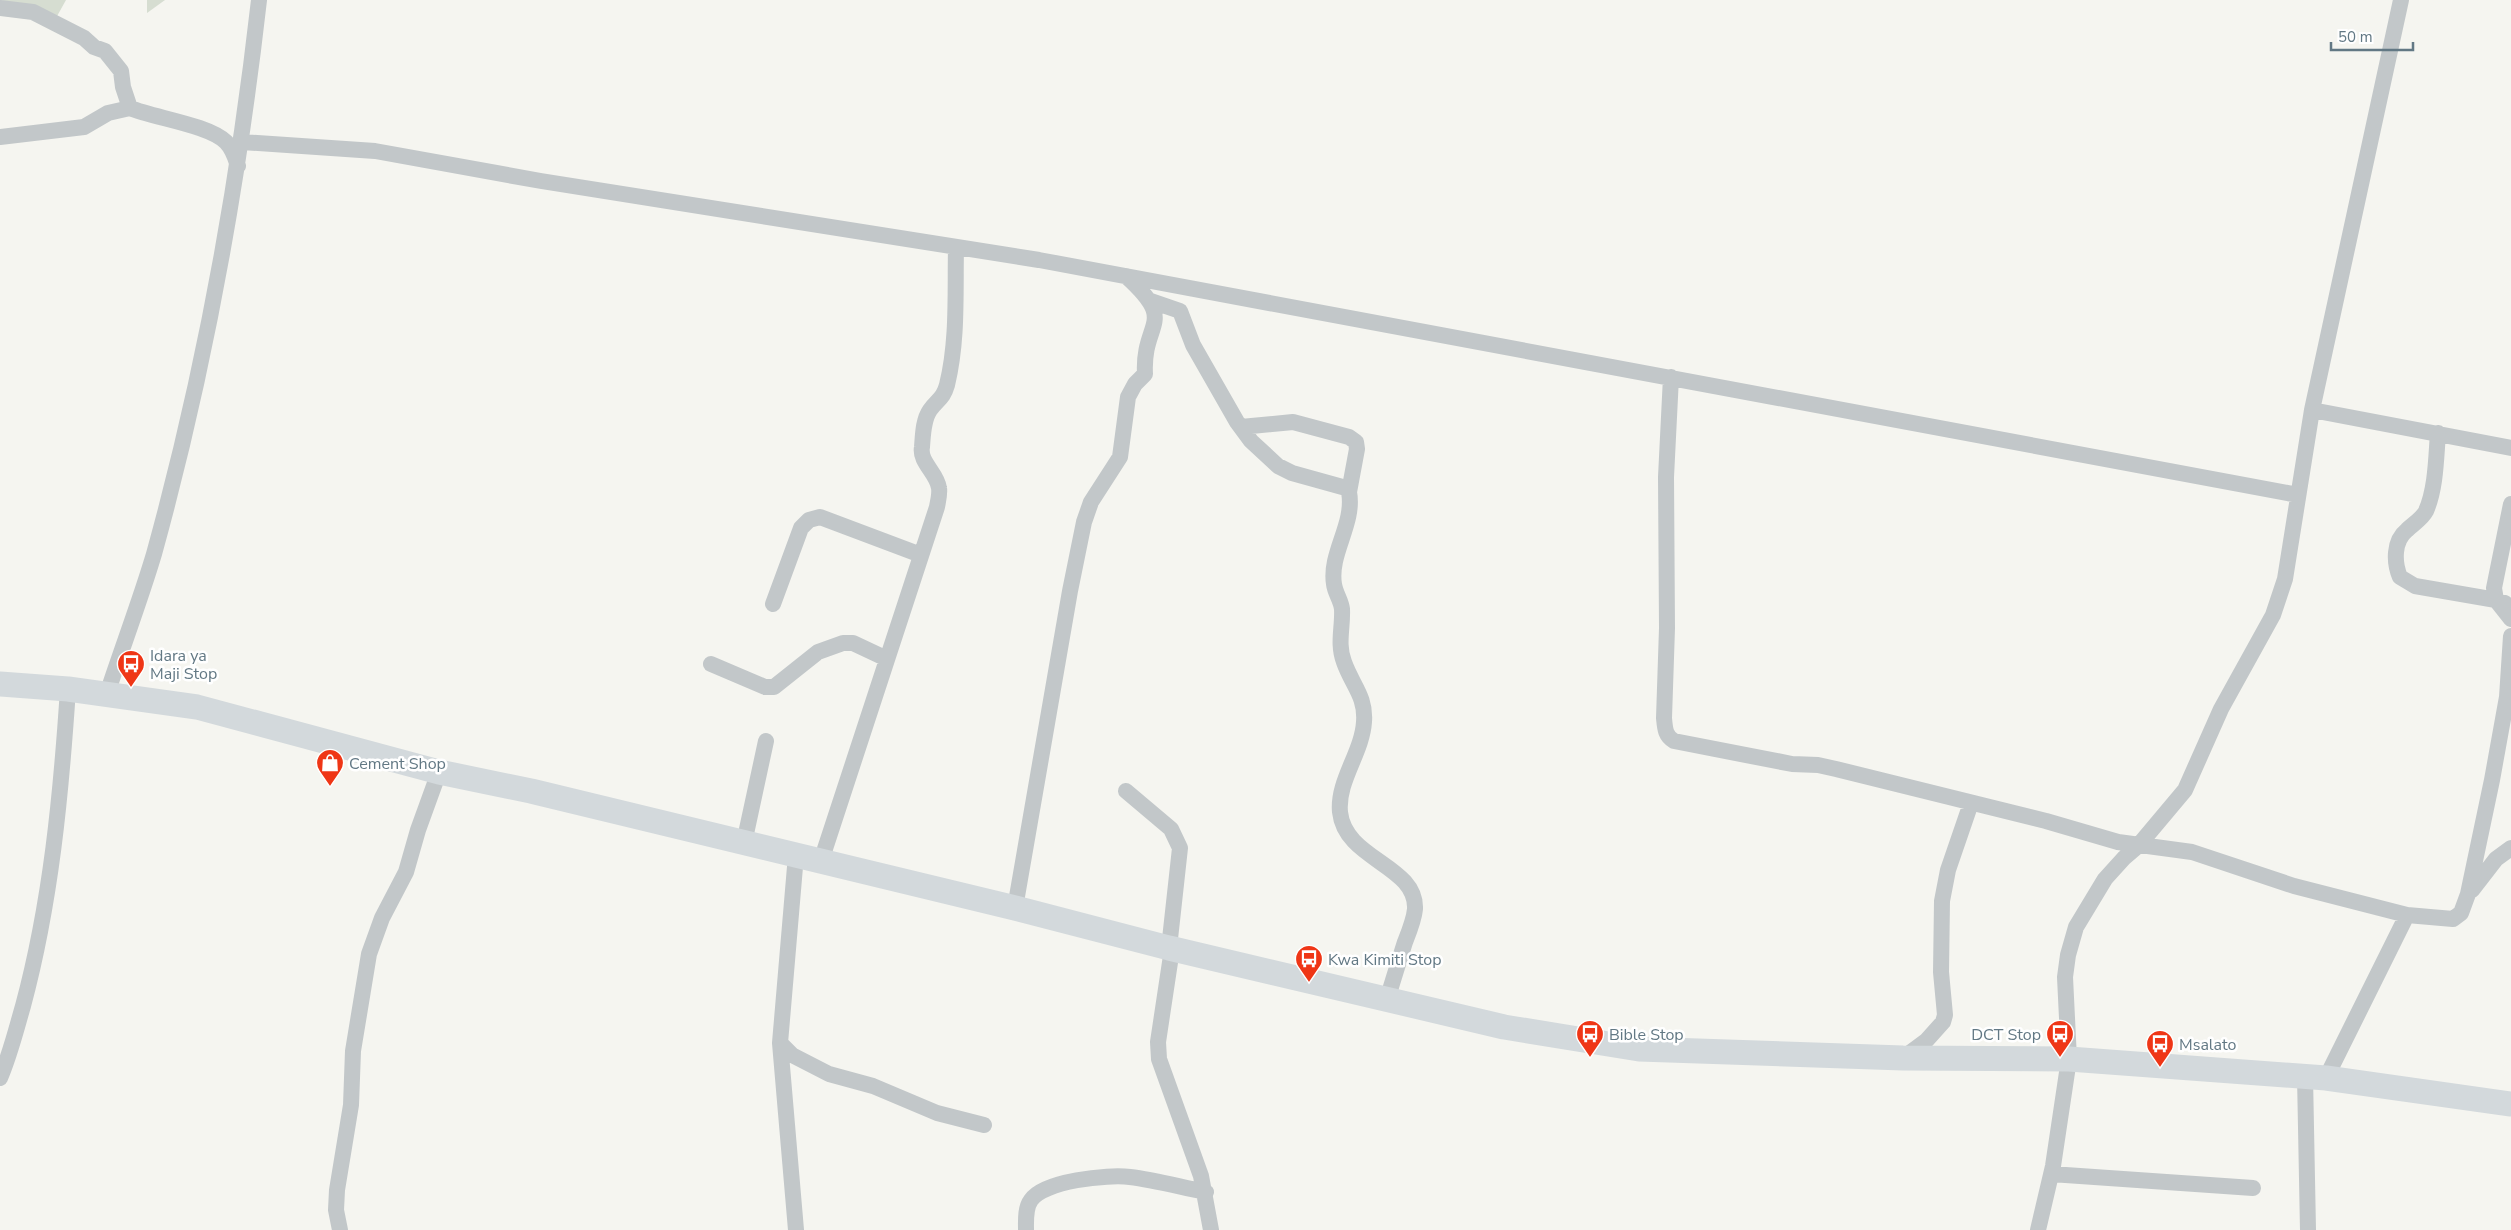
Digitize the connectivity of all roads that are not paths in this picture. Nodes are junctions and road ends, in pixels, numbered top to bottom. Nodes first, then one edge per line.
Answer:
1 (259, 0) edge
2 (2401, 0) edge
3 (0, 8) edge
4 (130, 108) junction
5 (0, 138) edge
6 (242, 142) junction
7 (238, 166) junction
8 (956, 247) junction
9 (1126, 276) junction
10 (1151, 301) junction
11 (1671, 377) junction
12 (2312, 410) junction
13 (1240, 427) junction
14 (2438, 433) junction
15 (2511, 448) edge
16 (1350, 492) junction
17 (2298, 495) junction
18 (2511, 504) edge
19 (921, 555) junction
20 (2504, 602) edge
21 (773, 604) dead end
22 (2511, 619) edge
23 (2511, 636) edge
24 (887, 659) junction
25 (711, 664) dead end
26 (0, 684) edge
27 (68, 689) junction
28 (107, 694) junction
29 (766, 741) dead end
30 (439, 772) junction
31 (1126, 791) dead end
32 (1971, 803) junction
33 (744, 843) junction
34 (2138, 846) junction
35 (2511, 848) edge
36 (796, 855) junction
37 (821, 861) junction
38 (2468, 894) junction
39 (1015, 908) junction
40 (2407, 915) junction
41 (1170, 948) junction
42 (1387, 1000) junction
43 (780, 1043) junction
44 (1903, 1058) junction
45 (2069, 1059) junction
46 (4, 1063) edge
47 (2316, 1077) junction
48 (0, 1078) edge
49 (2511, 1104) edge
50 (984, 1125) dead end
51 (2051, 1174) junction
52 (2253, 1188) dead end
53 (1206, 1192) junction
54 (340, 1230) edge
55 (796, 1230) edge
56 (1026, 1230) edge
57 (1211, 1230) edge
58 (2038, 1230) edge
59 (2308, 1230) edge

1 - 6 street
2 - 12 street
3 - 4 street
4 - 5 street
4 - 7 street
6 - 7 street
6 - 8 street
7 - 28 street
8 - 9 street
8 - 19 street
9 - 10 street
9 - 11 street
10 - 13 street
10 - 39 street
11 - 17 street
11 - 32 street
12 - 14 street
12 - 17 street
13 - 16 street
13 - 16 street
14 - 15 street
14 - 20 street
16 - 42 street
17 - 34 street
18 - 20 street
19 - 21 street
19 - 24 street
20 - 22 street
23 - 38 street
24 - 25 street
24 - 37 street
26 - 27 highway
27 - 28 highway
27 - 46 street
28 - 30 highway
29 - 33 street
30 - 33 highway
30 - 54 street
31 - 41 street
32 - 34 street
32 - 44 street
33 - 36 highway
34 - 40 street
34 - 45 street
35 - 38 street
36 - 37 highway
36 - 43 street
37 - 39 highway
38 - 40 street
39 - 41 highway
40 - 47 street
41 - 42 highway
41 - 53 street
42 - 44 highway
43 - 50 street
43 - 55 street
44 - 45 highway
45 - 47 highway
45 - 51 street
46 - 48 street
47 - 49 highway
47 - 59 street
51 - 52 street
51 - 58 street
53 - 56 street
53 - 57 street

